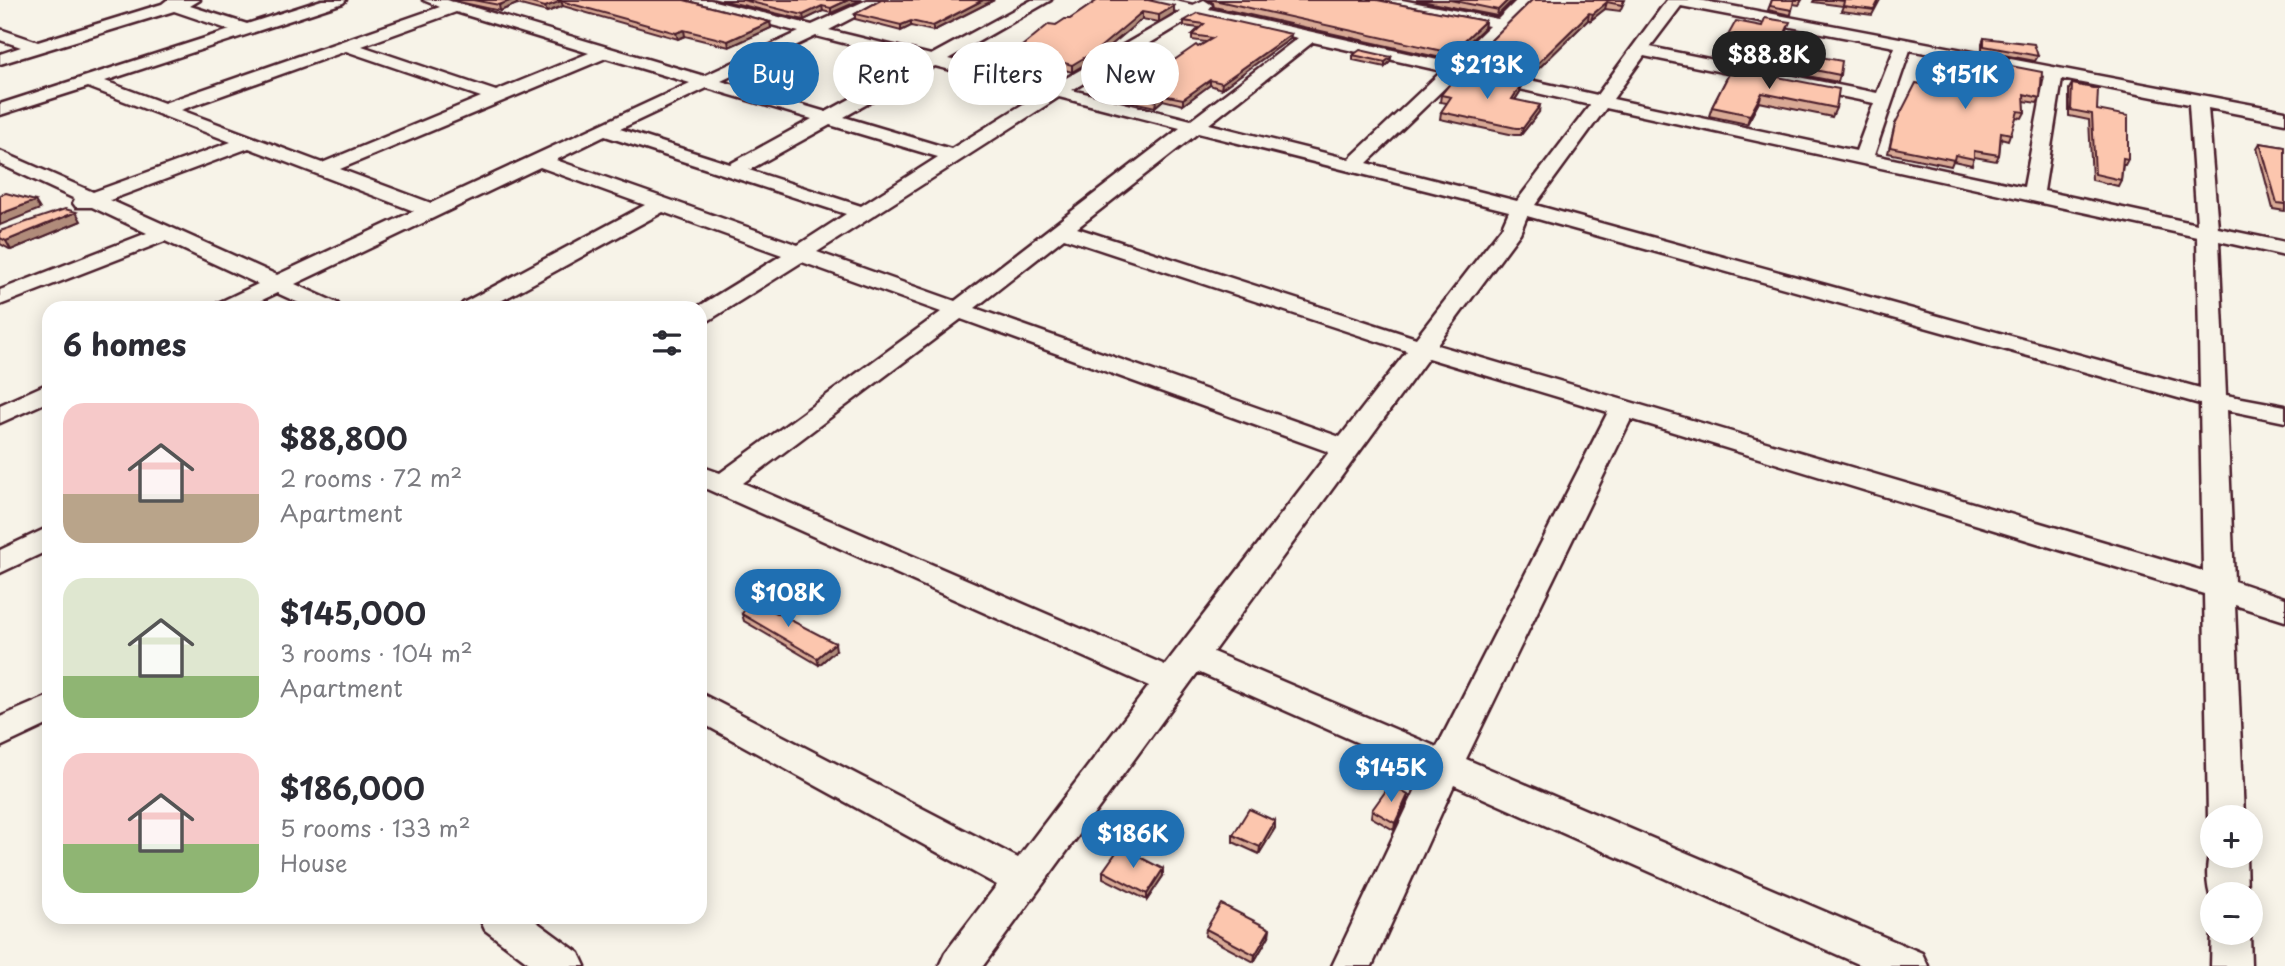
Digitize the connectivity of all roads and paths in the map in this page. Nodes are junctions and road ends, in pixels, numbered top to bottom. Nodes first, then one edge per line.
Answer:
1 (157, 0) edge
2 (192, 0) edge
3 (338, 0) edge
4 (431, 0) edge
5 (691, 0) edge
6 (879, 0) edge
7 (1043, 0) edge
8 (1150, 0) edge
9 (1378, 0) edge
10 (1526, 0) edge
11 (1676, 0) edge
12 (719, 3) edge
13 (1205, 5) edge
14 (174, 6) junction
15 (456, 7) junction
16 (1502, 24) junction
17 (247, 30) junction
18 (815, 31) junction
19 (0, 34) edge
20 (1312, 35) junction
21 (860, 42) edge
22 (1904, 44) junction
23 (346, 46) junction
24 (38, 48) junction
25 (1640, 50) junction
26 (605, 52) junction
27 (0, 60) edge
28 (934, 60) joint
29 (948, 64) edge
30 (1456, 68) junction
31 (2054, 73) junction
32 (88, 81) junction
33 (706, 82) junction
34 (1067, 85) edge
35 (1067, 94) edge
36 (497, 97) junction
37 (1884, 100) junction
38 (2198, 101) junction
39 (1601, 102) junction
40 (852, 105) edge
41 (1035, 105) edge
42 (0, 110) edge
43 (163, 110) junction
44 (2285, 117) edge
45 (828, 118) junction
46 (1195, 126) junction
47 (604, 130) junction
48 (248, 142) junction
49 (954, 156) junction
50 (0, 157) edge
51 (1863, 158) junction
52 (539, 160) junction
53 (1353, 166) junction
54 (322, 170) junction
55 (732, 171) junction
56 (2033, 194) junction
57 (92, 199) junction
58 (662, 204) junction
59 (69, 208) edge
60 (1522, 208) junction
61 (432, 211) junction
62 (863, 213) junction
63 (1061, 230) junction
64 (2208, 232) junction
65 (166, 233) junction
66 (2285, 248) edge
67 (800, 253) junction
68 (277, 284) junction
69 (3, 294) edge
70 (241, 301) edge
71 (314, 301) edge
72 (484, 301) edge
73 (958, 310) junction
74 (707, 312) edge
75 (1422, 348) junction
76 (42, 394) edge
77 (2213, 400) junction
78 (1623, 408) junction
79 (2285, 414) edge
80 (0, 415) edge
81 (1347, 449) junction
82 (708, 481) edge
83 (42, 541) edge
84 (0, 564) edge
85 (2219, 587) junction
86 (2285, 610) edge
87 (1182, 669) junction
88 (707, 710) edge
89 (42, 712) edge
90 (0, 733) edge
91 (1446, 766) junction
92 (2226, 805) edge
93 (1024, 880) junction
94 (508, 924) edge
95 (2230, 945) edge
96 (565, 966) edge
97 (959, 966) edge
98 (1352, 966) edge
99 (1908, 966) edge
100 (2231, 966) edge

1 - 14 street
2 - 14 street
3 - 17 street
4 - 15 street
5 - 12 street
6 - 18 street
7 - 28 street
8 - 13 street
9 - 16 street
10 - 16 street
11 - 22 street
11 - 25 street
12 - 18 street
13 - 20 street
13 - 34 street
14 - 17 street
14 - 24 street
15 - 23 street
15 - 26 street
16 - 30 street
17 - 32 street
18 - 21 street
18 - 33 street
19 - 24 street
20 - 30 street
20 - 46 street
22 - 31 street
22 - 37 street
23 - 36 street
23 - 43 street
24 - 27 street
25 - 37 street
25 - 39 street
26 - 33 street
26 - 36 street
28 - 29 street
30 - 39 street
30 - 53 street
31 - 38 street
31 - 56 street
32 - 42 street
32 - 43 street
33 - 45 street
33 - 47 street
35 - 46 street
36 - 54 street
37 - 51 street
38 - 44 street
38 - 64 street
39 - 51 street
39 - 60 street
40 - 45 street
41 - 49 street
43 - 48 street
45 - 49 street
45 - 55 street
46 - 53 street
46 - 63 street
47 - 52 street
47 - 55 street
48 - 54 street
48 - 57 street
49 - 62 street
50 - 57 street
51 - 56 street
52 - 58 street
52 - 61 street
53 - 60 street
54 - 61 street
55 - 62 street
56 - 64 street
57 - 59 street
57 - 65 street
58 - 67 street
58 - 72 street
60 - 75 street
60 - 77 street
61 - 68 street
62 - 67 street
63 - 73 street
63 - 75 street
64 - 66 street
64 - 77 street
65 - 68 street
65 - 69 street
67 - 73 street
67 - 74 street
68 - 70 street
68 - 71 street
73 - 81 street
73 - 82 street
75 - 78 street
75 - 81 street
76 - 80 street
77 - 79 street
77 - 85 street
78 - 85 street
78 - 91 street
81 - 87 street
82 - 87 street
83 - 84 street
85 - 86 street
85 - 92 street
87 - 91 street
87 - 93 street
88 - 93 street
89 - 90 street
91 - 98 street
91 - 99 street
93 - 97 street
94 - 96 street
95 - 100 street

